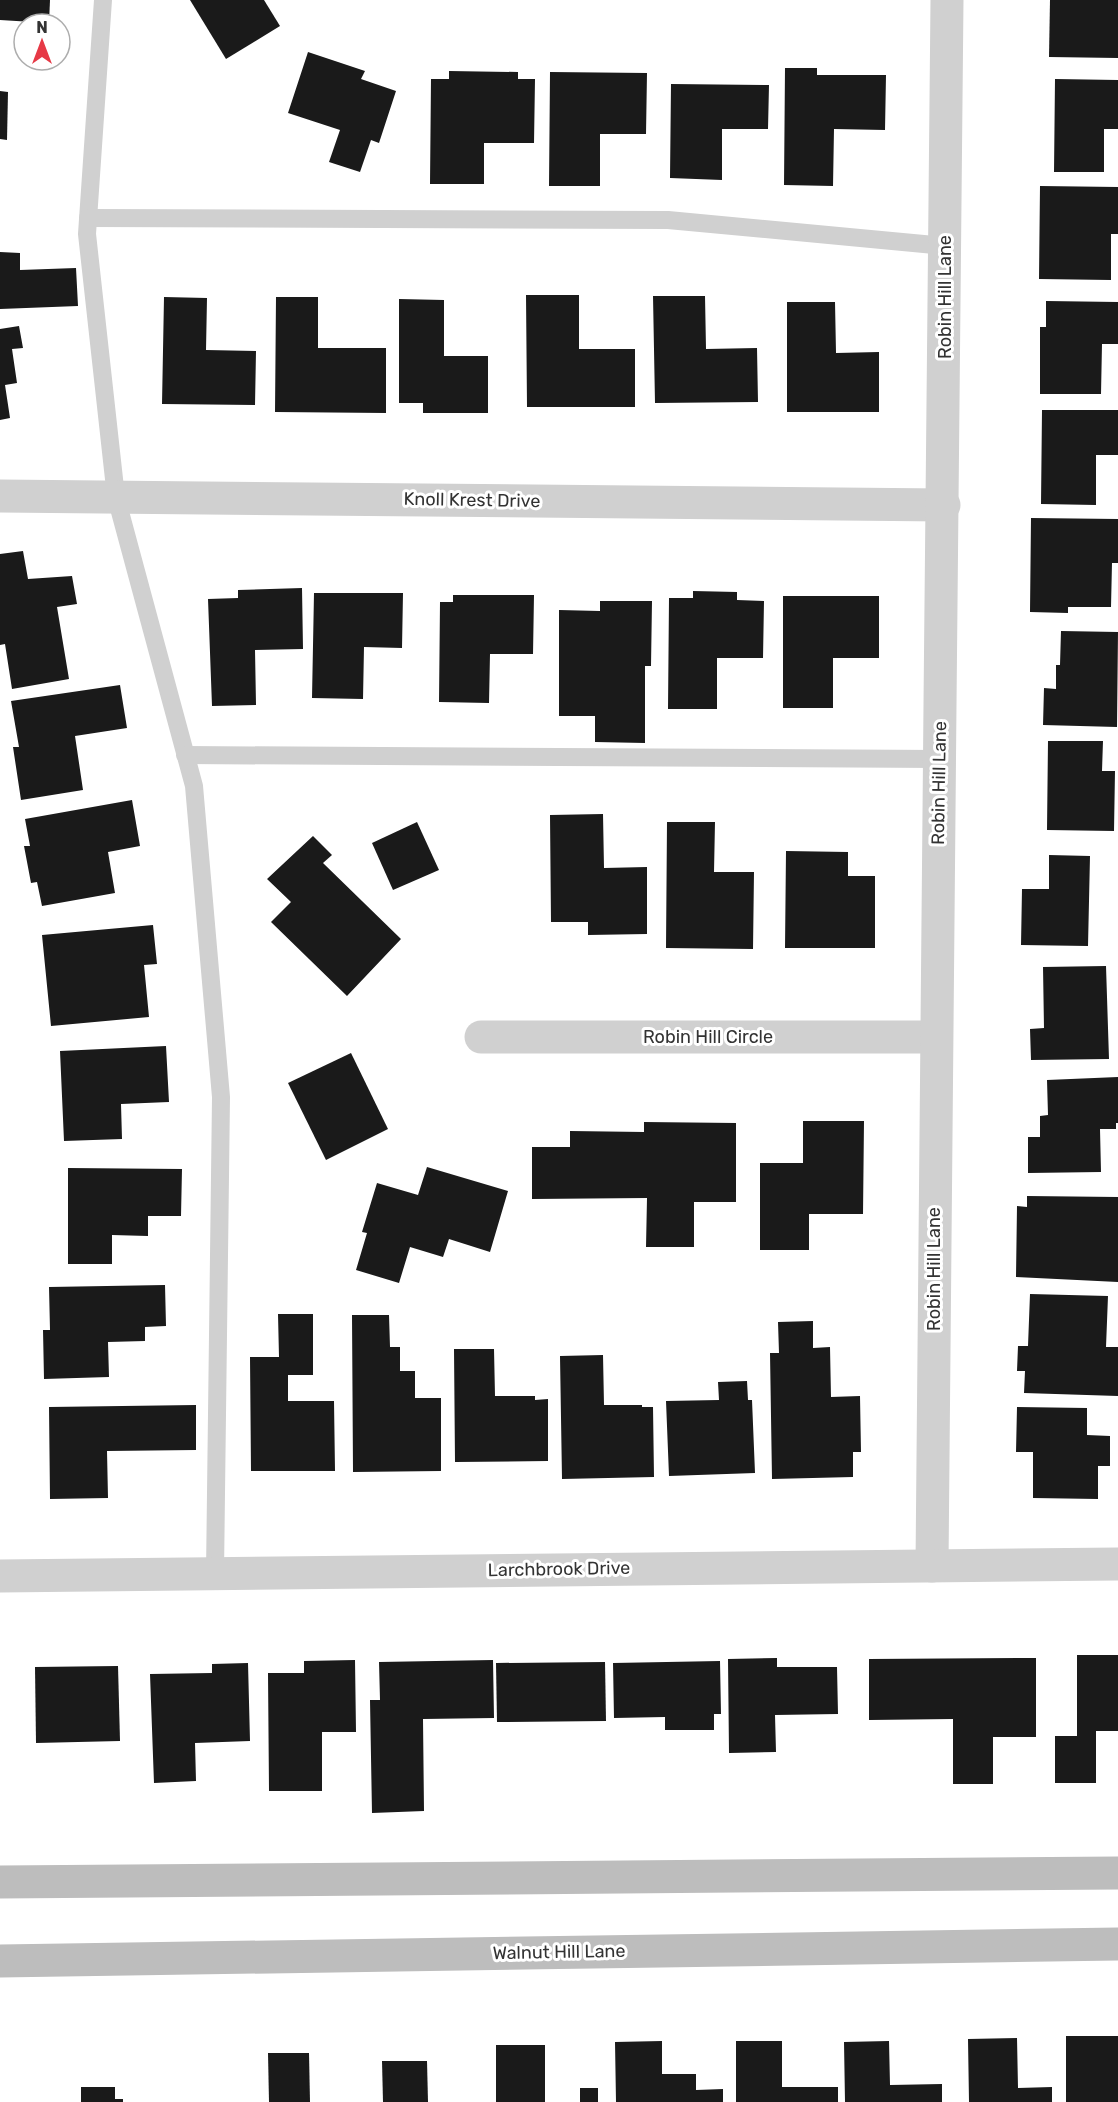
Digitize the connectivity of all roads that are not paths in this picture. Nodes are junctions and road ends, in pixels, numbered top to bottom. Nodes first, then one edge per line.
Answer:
1 (103, 0) edge
2 (947, 0) edge
3 (88, 218) junction
4 (945, 246) junction
5 (0, 496) edge
6 (116, 497) junction
7 (944, 505) junction
8 (185, 755) junction
9 (940, 759) junction
10 (481, 1037) dead end
11 (936, 1037) junction
12 (1118, 1564) edge
13 (932, 1566) junction
14 (215, 1573) junction
15 (0, 1576) edge
16 (1118, 1873) edge
17 (0, 1882) edge
18 (1118, 1944) edge
19 (0, 1961) edge

1 - 3 lane
2 - 4 street, Robin Hill Lane
3 - 4 lane
3 - 6 lane
4 - 7 street, Robin Hill Lane
5 - 6 street, Knoll Krest Drive
6 - 7 street, Knoll Krest Drive
6 - 8 lane
7 - 9 street, Robin Hill Lane
8 - 9 lane
8 - 14 lane
9 - 11 street, Robin Hill Lane
10 - 11 street, Robin Hill Circle
11 - 13 street, Robin Hill Lane
12 - 13 street, Larchbrook Drive
13 - 14 street, Larchbrook Drive
14 - 15 street, Larchbrook Drive
16 - 17 main road
18 - 19 main road, Walnut Hill Lane

